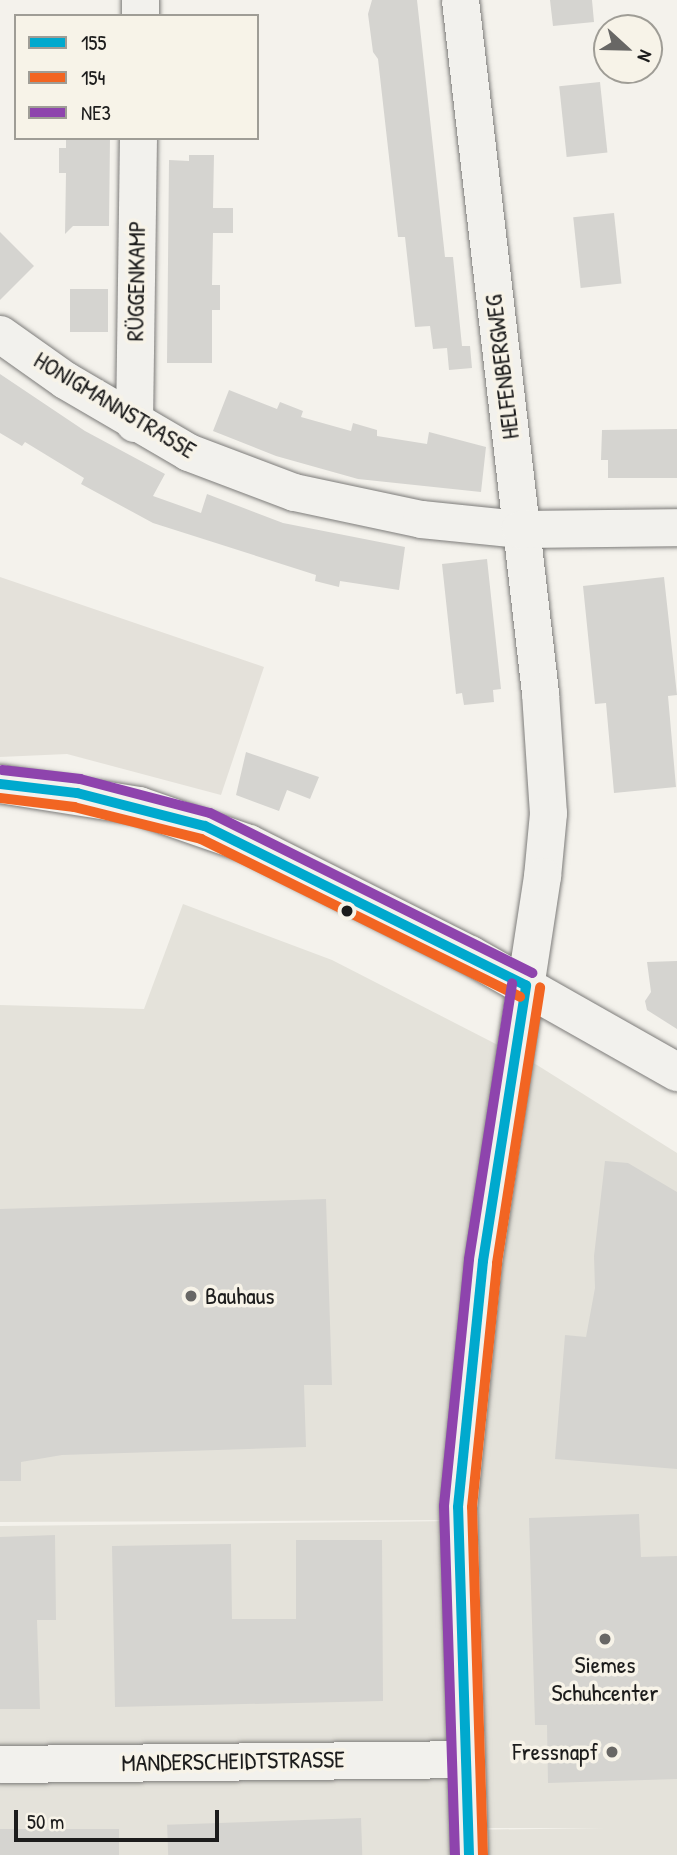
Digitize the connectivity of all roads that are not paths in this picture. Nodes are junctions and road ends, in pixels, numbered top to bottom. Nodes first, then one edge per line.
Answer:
1 (460, 0) edge
2 (138, 140) edge
3 (0, 334) edge
4 (134, 423) junction
5 (677, 527) edge
6 (520, 529) junction
7 (0, 784) edge
8 (526, 985) junction
9 (677, 1072) edge
10 (466, 1759) junction
11 (0, 1764) edge
12 (469, 1855) edge

1 - 6 street, HELFENBERGWEG
2 - 4 street, RÜGGENKAMP
3 - 4 street, HONIGMANNSTRASSE
4 - 6 street, HONIGMANNSTRASSE
5 - 6 street, HONIGMANNSTRASSE
6 - 8 street, HELFENBERGWEG
7 - 8 main road
8 - 9 main road
8 - 10 street, HELFENBERGWEG
10 - 11 street, MANDERSCHEIDTSTRASSE
10 - 12 street, HELFENBERGWEG

